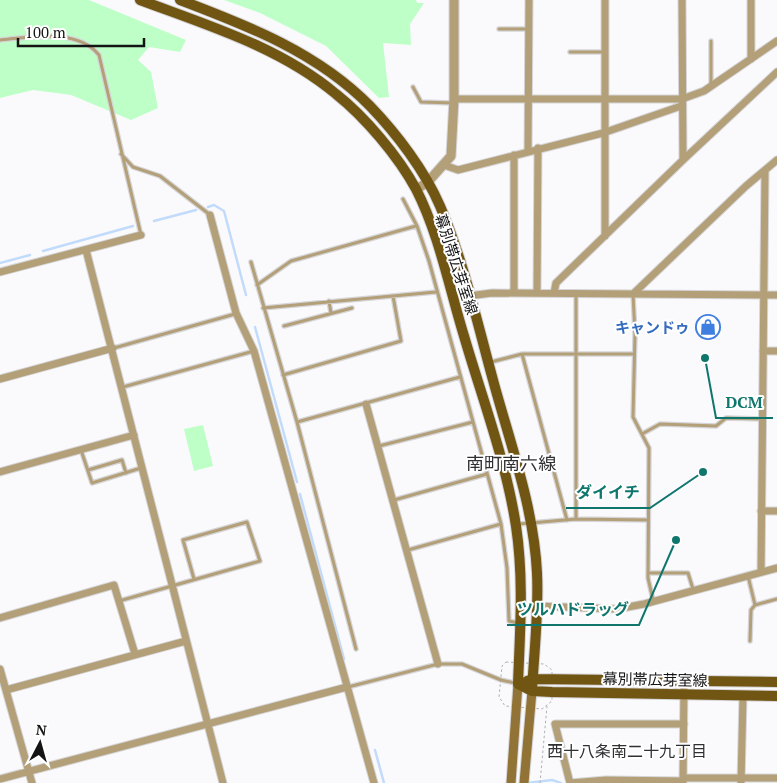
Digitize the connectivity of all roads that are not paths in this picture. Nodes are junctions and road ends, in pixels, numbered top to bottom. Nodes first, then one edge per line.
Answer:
1 (140, 0) edge
2 (180, 0) edge
3 (454, 0) edge
4 (529, 0) edge
5 (605, 0) edge
6 (682, 0) edge
7 (751, 0) edge
8 (499, 29) dead end
9 (529, 29) junction
10 (0, 40) edge
11 (711, 41) dead end
12 (777, 41) edge
13 (570, 52) dead end
14 (604, 52) junction
15 (751, 59) junction
16 (777, 72) edge
17 (711, 86) junction
18 (414, 87) dead end
19 (528, 100) junction
20 (604, 100) junction
21 (454, 101) junction
22 (682, 102) junction
23 (603, 133) junction
24 (538, 148) junction
25 (528, 151) junction
26 (120, 154) junction
27 (514, 155) junction
28 (683, 160) junction
29 (777, 160) edge
30 (444, 166) junction
31 (765, 172) junction
32 (427, 183) junction
33 (416, 189) junction
34 (403, 199) dead end
35 (210, 215) joint
36 (417, 226) junction
37 (141, 235) joint
38 (605, 236) junction
39 (86, 250) junction
40 (251, 262) dead end
41 (0, 272) edge
42 (257, 285) junction
43 (436, 292) junction
44 (514, 293) junction
45 (538, 293) junction
46 (554, 293) junction
47 (576, 293) junction
48 (633, 294) junction
49 (764, 294) junction
50 (777, 295) edge
51 (393, 296) junction
52 (469, 296) junction
53 (452, 298) junction
54 (329, 301) junction
55 (263, 308) junction
56 (352, 308) dead end
57 (236, 313) junction
58 (331, 313) junction
59 (284, 326) dead end
60 (113, 348) junction
61 (763, 351) junction
62 (777, 351) edge
63 (254, 352) junction
64 (576, 353) junction
65 (522, 354) junction
66 (634, 354) junction
67 (488, 363) junction
68 (283, 375) junction
69 (460, 377) junction
70 (0, 379) edge
71 (123, 387) junction
72 (366, 404) junction
73 (762, 419) junction
74 (297, 422) junction
75 (473, 422) junction
76 (642, 434) junction
77 (134, 435) junction
78 (379, 446) junction
79 (81, 449) junction
80 (142, 468) junction
81 (88, 470) junction
82 (0, 472) edge
83 (126, 473) junction
84 (487, 474) junction
85 (394, 500) junction
86 (761, 511) junction
87 (777, 511) edge
88 (576, 519) junction
89 (567, 520) junction
90 (648, 520) junction
91 (530, 523) junction
92 (501, 524) junction
93 (516, 525) junction
94 (408, 550) junction
95 (777, 568) edge
96 (761, 572) junction
97 (648, 573) junction
98 (748, 576) junction
99 (194, 579) junction
100 (171, 585) junction
101 (693, 590) junction
102 (777, 599) edge
103 (118, 601) junction
104 (654, 601) junction
105 (755, 605) junction
106 (537, 606) junction
107 (0, 618) edge
108 (522, 624) junction
109 (186, 640) junction
110 (750, 640) dead end
111 (356, 649) dead end
112 (135, 654) junction
113 (438, 664) junction
114 (0, 669) edge
115 (533, 679) junction
116 (684, 682) junction
117 (777, 682) edge
118 (518, 684) junction
119 (4, 687) edge
120 (348, 687) junction
121 (532, 691) junction
122 (684, 695) junction
123 (743, 696) junction
124 (777, 696) edge
125 (207, 723) junction
126 (684, 724) junction
127 (29, 771) junction
128 (777, 778) edge
129 (0, 779) edge
130 (683, 781) edge
131 (741, 781) edge
132 (645, 782) edge
133 (32, 783) edge
134 (223, 783) edge
135 (374, 783) edge
136 (510, 783) edge
137 (524, 783) edge
138 (570, 783) edge

1 - 33 main road, 幕別帯広芽室線
2 - 32 main road, 幕別帯広芽室線
3 - 21 street
4 - 9 street
5 - 14 street
6 - 22 street
7 - 15 street
8 - 9 lane
9 - 19 street
10 - 26 lane
11 - 17 lane
12 - 15 street
13 - 14 lane
14 - 20 street
15 - 17 street
16 - 28 street
17 - 22 street
18 - 21 lane
19 - 20 street
19 - 21 street
19 - 25 street
20 - 22 street
20 - 23 street
21 - 30 street
22 - 23 street
22 - 28 street
23 - 24 street
23 - 38 street
24 - 25 street
24 - 45 street
25 - 27 street
26 - 35 lane
26 - 37 lane
27 - 30 street
27 - 44 street
28 - 38 street
29 - 31 street
30 - 32 street
31 - 48 street
31 - 49 street
32 - 33 street
32 - 52 main road, 幕別帯広芽室線
33 - 53 main road, 幕別帯広芽室線
34 - 36 lane
35 - 57 street
36 - 42 lane
36 - 43 lane
37 - 39 street
38 - 46 street
39 - 41 street
39 - 60 street
40 - 42 lane
42 - 55 lane
43 - 51 lane
43 - 69 lane
44 - 45 street
44 - 52 street
45 - 46 street
46 - 47 street
47 - 48 street
47 - 64 lane
48 - 49 street
48 - 66 lane
49 - 50 street
49 - 61 street
51 - 54 lane
51 - 68 lane
52 - 53 street
52 - 67 main road, 幕別帯広芽室線
53 - 93 main road, 幕別帯広芽室線
54 - 55 lane
54 - 58 lane
55 - 68 lane
56 - 58 lane
57 - 60 lane
57 - 63 street
58 - 59 lane
60 - 70 street
60 - 71 street
61 - 62 street
61 - 73 street
63 - 71 lane
63 - 120 street
64 - 65 lane
64 - 66 lane
64 - 88 lane
65 - 67 lane
65 - 89 lane
66 - 76 lane
67 - 91 main road, 幕別帯広芽室線
68 - 74 lane
69 - 72 lane
69 - 75 lane
71 - 77 street
72 - 74 lane
72 - 78 street
73 - 76 lane
73 - 86 street
74 - 111 lane
75 - 78 lane
75 - 84 lane
76 - 90 lane
77 - 79 street
77 - 80 street
78 - 85 street
79 - 81 lane
79 - 82 street
80 - 83 lane
80 - 100 street
81 - 83 lane
81 - 83 lane
84 - 85 lane
84 - 92 lane
85 - 94 street
86 - 87 street
86 - 96 street
88 - 89 lane
88 - 90 lane
89 - 91 lane
90 - 97 lane
91 - 93 lane
91 - 106 main road, 幕別帯広芽室線
92 - 94 lane
92 - 108 lane
93 - 108 main road, 幕別帯広芽室線
94 - 113 street
95 - 96 street
96 - 98 street
97 - 101 lane
97 - 104 lane
98 - 101 street
98 - 105 lane
99 - 99 lane
99 - 100 lane
100 - 103 lane
100 - 109 street
101 - 104 street
102 - 105 lane
103 - 107 street
103 - 112 street
104 - 106 street
105 - 110 lane
106 - 115 main road, 幕別帯広芽室線
108 - 118 main road, 幕別帯広芽室線
109 - 112 street
109 - 125 street
112 - 119 street
113 - 118 lane
113 - 120 lane
114 - 119 street
115 - 116 main road, 幕別帯広芽室線
115 - 118 main road, 幕別帯広芽室線
115 - 121 main road, 幕別帯広芽室線
116 - 117 main road, 幕別帯広芽室線
116 - 122 street
118 - 121 main road, 幕別帯広芽室線
118 - 136 main road
119 - 127 street
120 - 125 street
120 - 135 street
121 - 122 main road, 幕別帯広芽室線
121 - 137 main road
122 - 123 main road, 幕別帯広芽室線
122 - 126 street
123 - 124 main road, 幕別帯広芽室線
123 - 131 street
125 - 127 street
125 - 134 street
126 - 130 street
126 - 138 street
127 - 129 street
127 - 133 street
128 - 131 street
130 - 131 street
130 - 132 street
132 - 138 street

